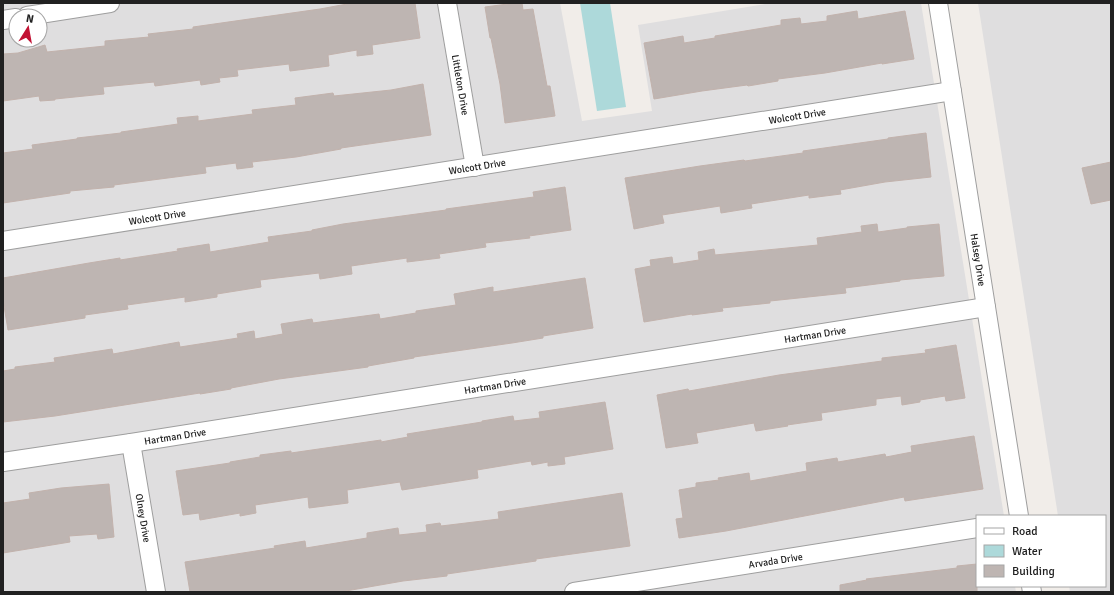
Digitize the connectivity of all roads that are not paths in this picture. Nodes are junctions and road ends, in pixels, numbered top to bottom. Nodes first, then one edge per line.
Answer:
1 (110, 3) edge
2 (447, 3) edge
3 (938, 3) edge
4 (48, 13) edge
5 (952, 91) junction
6 (475, 167) junction
7 (3, 241) edge
8 (986, 307) junction
9 (131, 443) junction
10 (3, 462) edge
11 (1019, 515) edge
12 (976, 528) edge
13 (156, 592) edge
14 (574, 592) edge

1 - 4 street
2 - 6 street, Littleton Drive
3 - 5 street, Halsey Drive
5 - 6 street, Wolcott Drive
5 - 8 street, Halsey Drive
6 - 7 street, Wolcott Drive
8 - 9 street, Hartman Drive
8 - 11 street, Halsey Drive
9 - 10 street, Hartman Drive
9 - 13 street, Olney Drive
12 - 14 street, Arvada Drive

